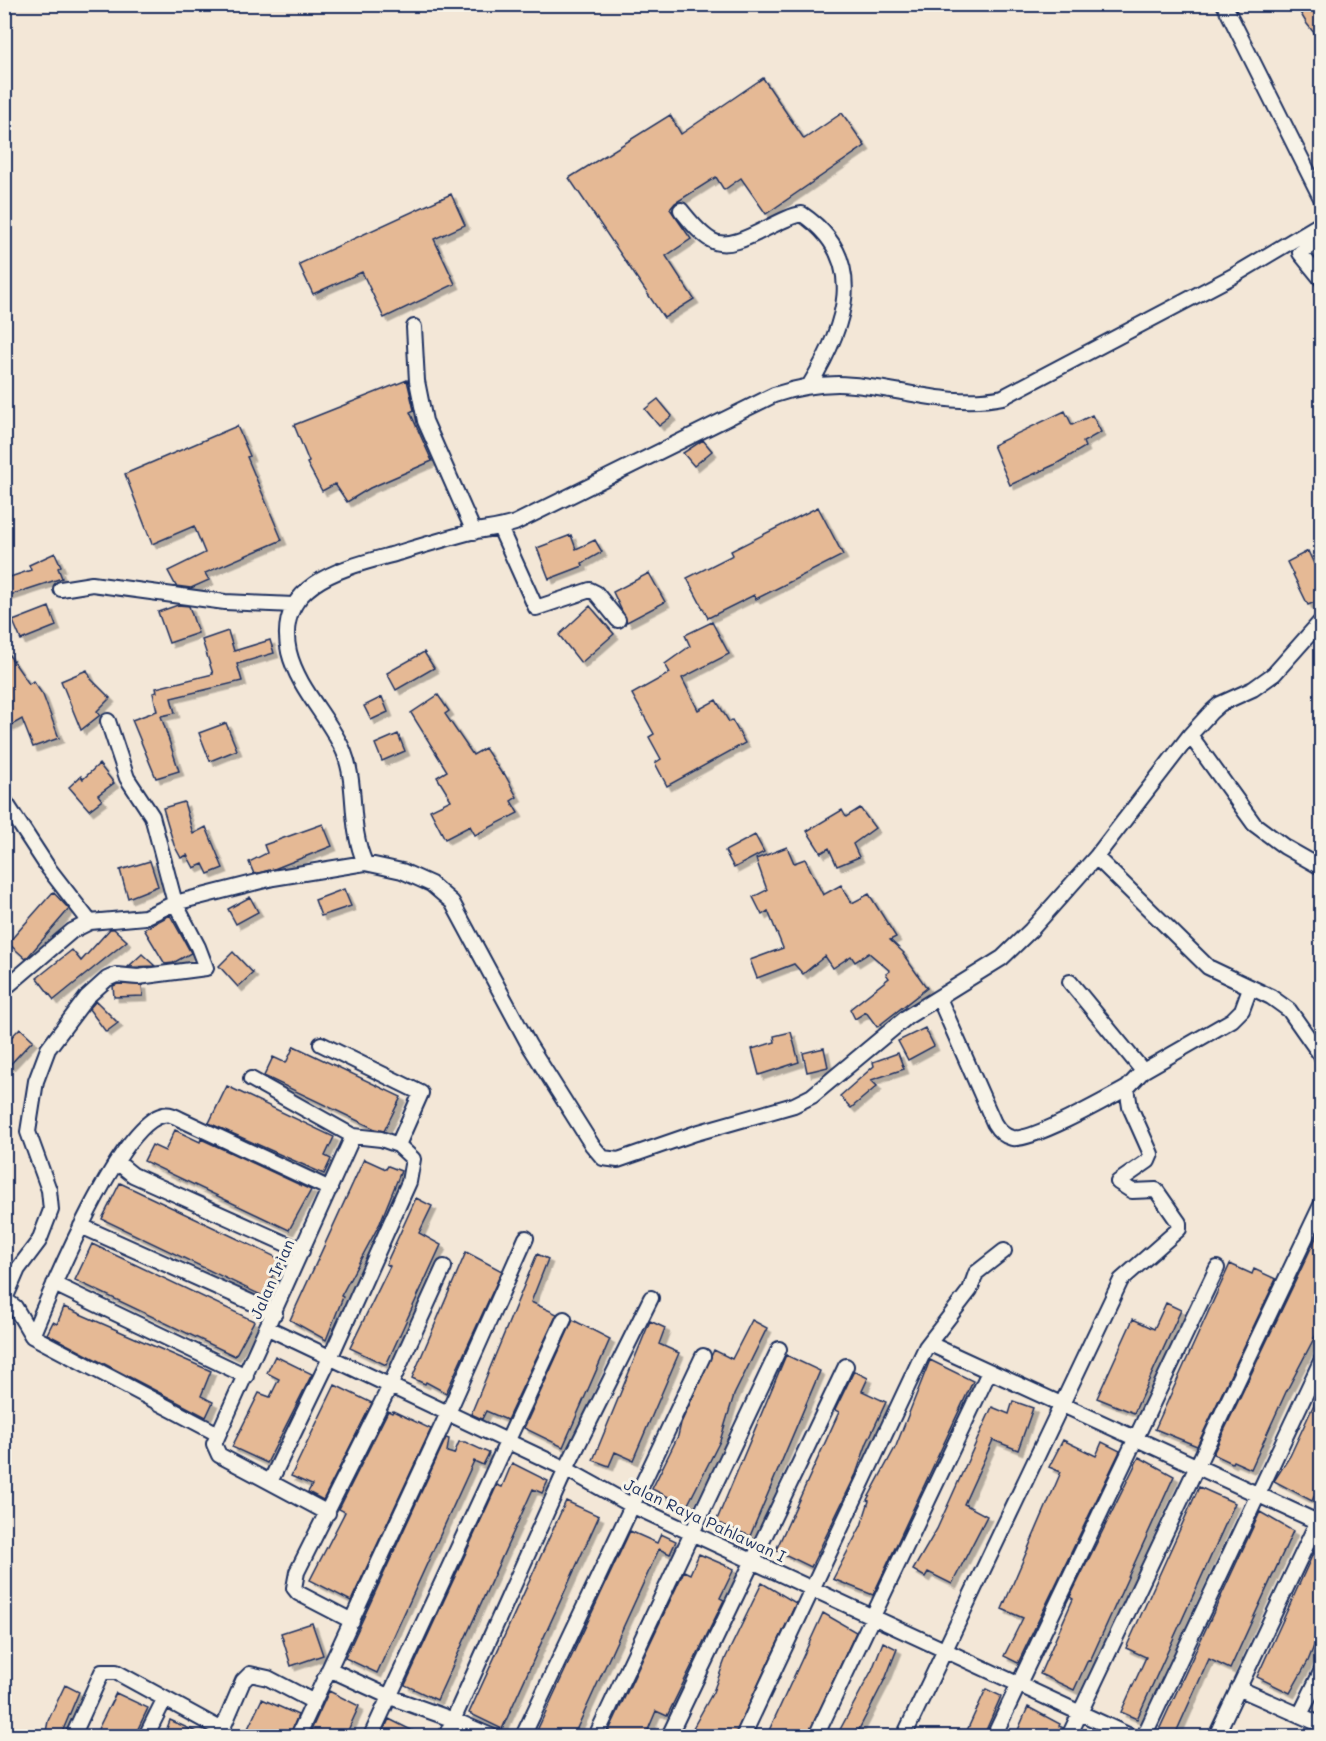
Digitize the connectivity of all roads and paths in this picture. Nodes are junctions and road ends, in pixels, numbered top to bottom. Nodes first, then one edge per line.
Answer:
1 (1224, 4) edge
2 (1322, 200) edge
3 (681, 210) dead end
4 (1322, 223) edge
5 (1322, 237) edge
6 (1322, 280) edge
7 (414, 327) dead end
8 (809, 386) junction
9 (500, 528) junction
10 (474, 532) junction
11 (61, 589) dead end
12 (294, 605) junction
13 (618, 620) dead end
14 (1322, 620) edge
15 (108, 721) dead end
16 (1190, 735) junction
17 (4, 800) edge
18 (1096, 857) junction
19 (365, 863) junction
20 (1322, 868) edge
21 (175, 903) junction
22 (90, 922) junction
23 (1070, 982) dead end
24 (1250, 988) junction
25 (4, 989) edge
26 (939, 998) junction
27 (321, 1044) dead end
28 (1322, 1057) edge
29 (1143, 1071) junction
30 (251, 1079) dead end
31 (1127, 1088) junction
32 (353, 1136) junction
33 (398, 1146) junction
34 (117, 1162) junction
35 (330, 1189) junction
36 (1320, 1208) edge
37 (81, 1226) junction
38 (526, 1238) dead end
39 (302, 1251) junction
40 (1004, 1251) dead end
41 (444, 1267) dead end
42 (1217, 1268) dead end
43 (54, 1284) junction
44 (651, 1298) dead end
45 (5, 1299) edge
46 (275, 1313) junction
47 (564, 1319) dead end
48 (268, 1328) junction
49 (32, 1336) junction
50 (930, 1344) junction
51 (779, 1349) dead end
52 (703, 1356) dead end
53 (330, 1358) junction
54 (1322, 1359) edge
55 (846, 1366) dead end
56 (989, 1372) junction
57 (246, 1376) junction
58 (390, 1386) junction
59 (1062, 1404) junction
60 (448, 1413) junction
61 (218, 1434) junction
62 (1136, 1440) junction
63 (506, 1441) junction
64 (1196, 1466) junction
65 (566, 1469) junction
66 (270, 1482) junction
67 (1256, 1495) junction
68 (631, 1505) junction
69 (328, 1513) junction
70 (1320, 1519) edge
71 (693, 1532) junction
72 (753, 1560) junction
73 (814, 1589) junction
74 (873, 1617) junction
75 (352, 1621) junction
76 (946, 1651) junction
77 (329, 1669) junction
78 (1322, 1670) edge
79 (1019, 1685) junction
80 (1238, 1688) junction
81 (390, 1697) junction
82 (164, 1700) junction
83 (314, 1702) junction
84 (1080, 1713) junction
85 (1300, 1715) junction
86 (454, 1720) junction
87 (1322, 1725) edge
88 (220, 1733) edge
89 (73, 1737) edge
90 (147, 1737) edge
91 (298, 1737) edge
92 (371, 1737) edge
93 (446, 1737) edge
94 (491, 1737) edge
95 (523, 1737) edge
96 (596, 1737) edge
97 (669, 1737) edge
98 (743, 1737) edge
99 (816, 1737) edge
100 (904, 1737) edge
101 (994, 1737) edge
102 (1069, 1737) edge
103 (1130, 1737) edge
104 (1144, 1737) edge
105 (1216, 1737) edge

1 - 2 street
3 - 8 street
4 - 8 street
5 - 6 street
7 - 10 street
8 - 9 street
9 - 10 street
9 - 13 street
10 - 12 street
11 - 12 street
12 - 19 street
14 - 16 street
15 - 21 street
16 - 18 street
16 - 20 street
17 - 22 street
18 - 24 street
18 - 26 street
19 - 21 street
19 - 26 street
21 - 22 street
21 - 45 street
22 - 25 street
23 - 29 street
24 - 28 street
24 - 29 street
26 - 31 street
27 - 33 street
29 - 31 street
30 - 32 street
31 - 59 street
32 - 33 street
32 - 35 street, Jalan Irian
33 - 53 street
34 - 35 street
34 - 37 street
34 - 39 street
35 - 39 street, Jalan Irian
36 - 64 street
37 - 43 street
37 - 46 street
38 - 60 street
39 - 46 street, Jalan Irian
40 - 50 street
41 - 58 street
42 - 62 street
43 - 49 street
43 - 57 street
44 - 65 street
45 - 49 street
46 - 48 street, Jalan Irian
47 - 63 street
48 - 53 street, Jalan Raya Pahlawan I
48 - 57 street, Jalan Irian
49 - 61 street
50 - 56 street
50 - 73 street
51 - 71 street
52 - 68 street
53 - 58 street, Jalan Raya Pahlawan I
53 - 66 street
54 - 67 street
55 - 72 street
56 - 59 street
56 - 74 street
57 - 61 street, Jalan Irian
58 - 60 street, Jalan Raya Pahlawan I
58 - 69 street
59 - 62 street
59 - 76 street
60 - 63 street, Jalan Raya Pahlawan I
60 - 75 street
61 - 66 street
62 - 64 street
62 - 79 street
63 - 65 street, Jalan Raya Pahlawan I
63 - 81 street
64 - 67 street
64 - 84 street
65 - 68 street, Jalan Raya Pahlawan I
65 - 86 street
66 - 69 street
67 - 70 street
67 - 104 street
68 - 71 street, Jalan Raya Pahlawan I
68 - 95 street
69 - 75 street
70 - 80 street
71 - 72 street, Jalan Raya Pahlawan I
71 - 96 street
72 - 73 street, Jalan Raya Pahlawan I
72 - 97 street
73 - 74 street, Jalan Raya Pahlawan I
73 - 98 street
74 - 76 street, Jalan Raya Pahlawan I
74 - 99 street
75 - 77 street
76 - 79 street, Jalan Raya Pahlawan I
76 - 100 street
77 - 81 street
77 - 83 street
78 - 85 street
79 - 84 street, Jalan Raya Pahlawan I
79 - 101 street
80 - 85 street
80 - 105 street
81 - 86 street
81 - 92 street
82 - 88 street
82 - 89 street
82 - 90 street
83 - 88 street
83 - 91 street
84 - 102 street
84 - 103 street, Jalan Raya Pahlawan I
85 - 87 street
86 - 93 street
86 - 94 street

